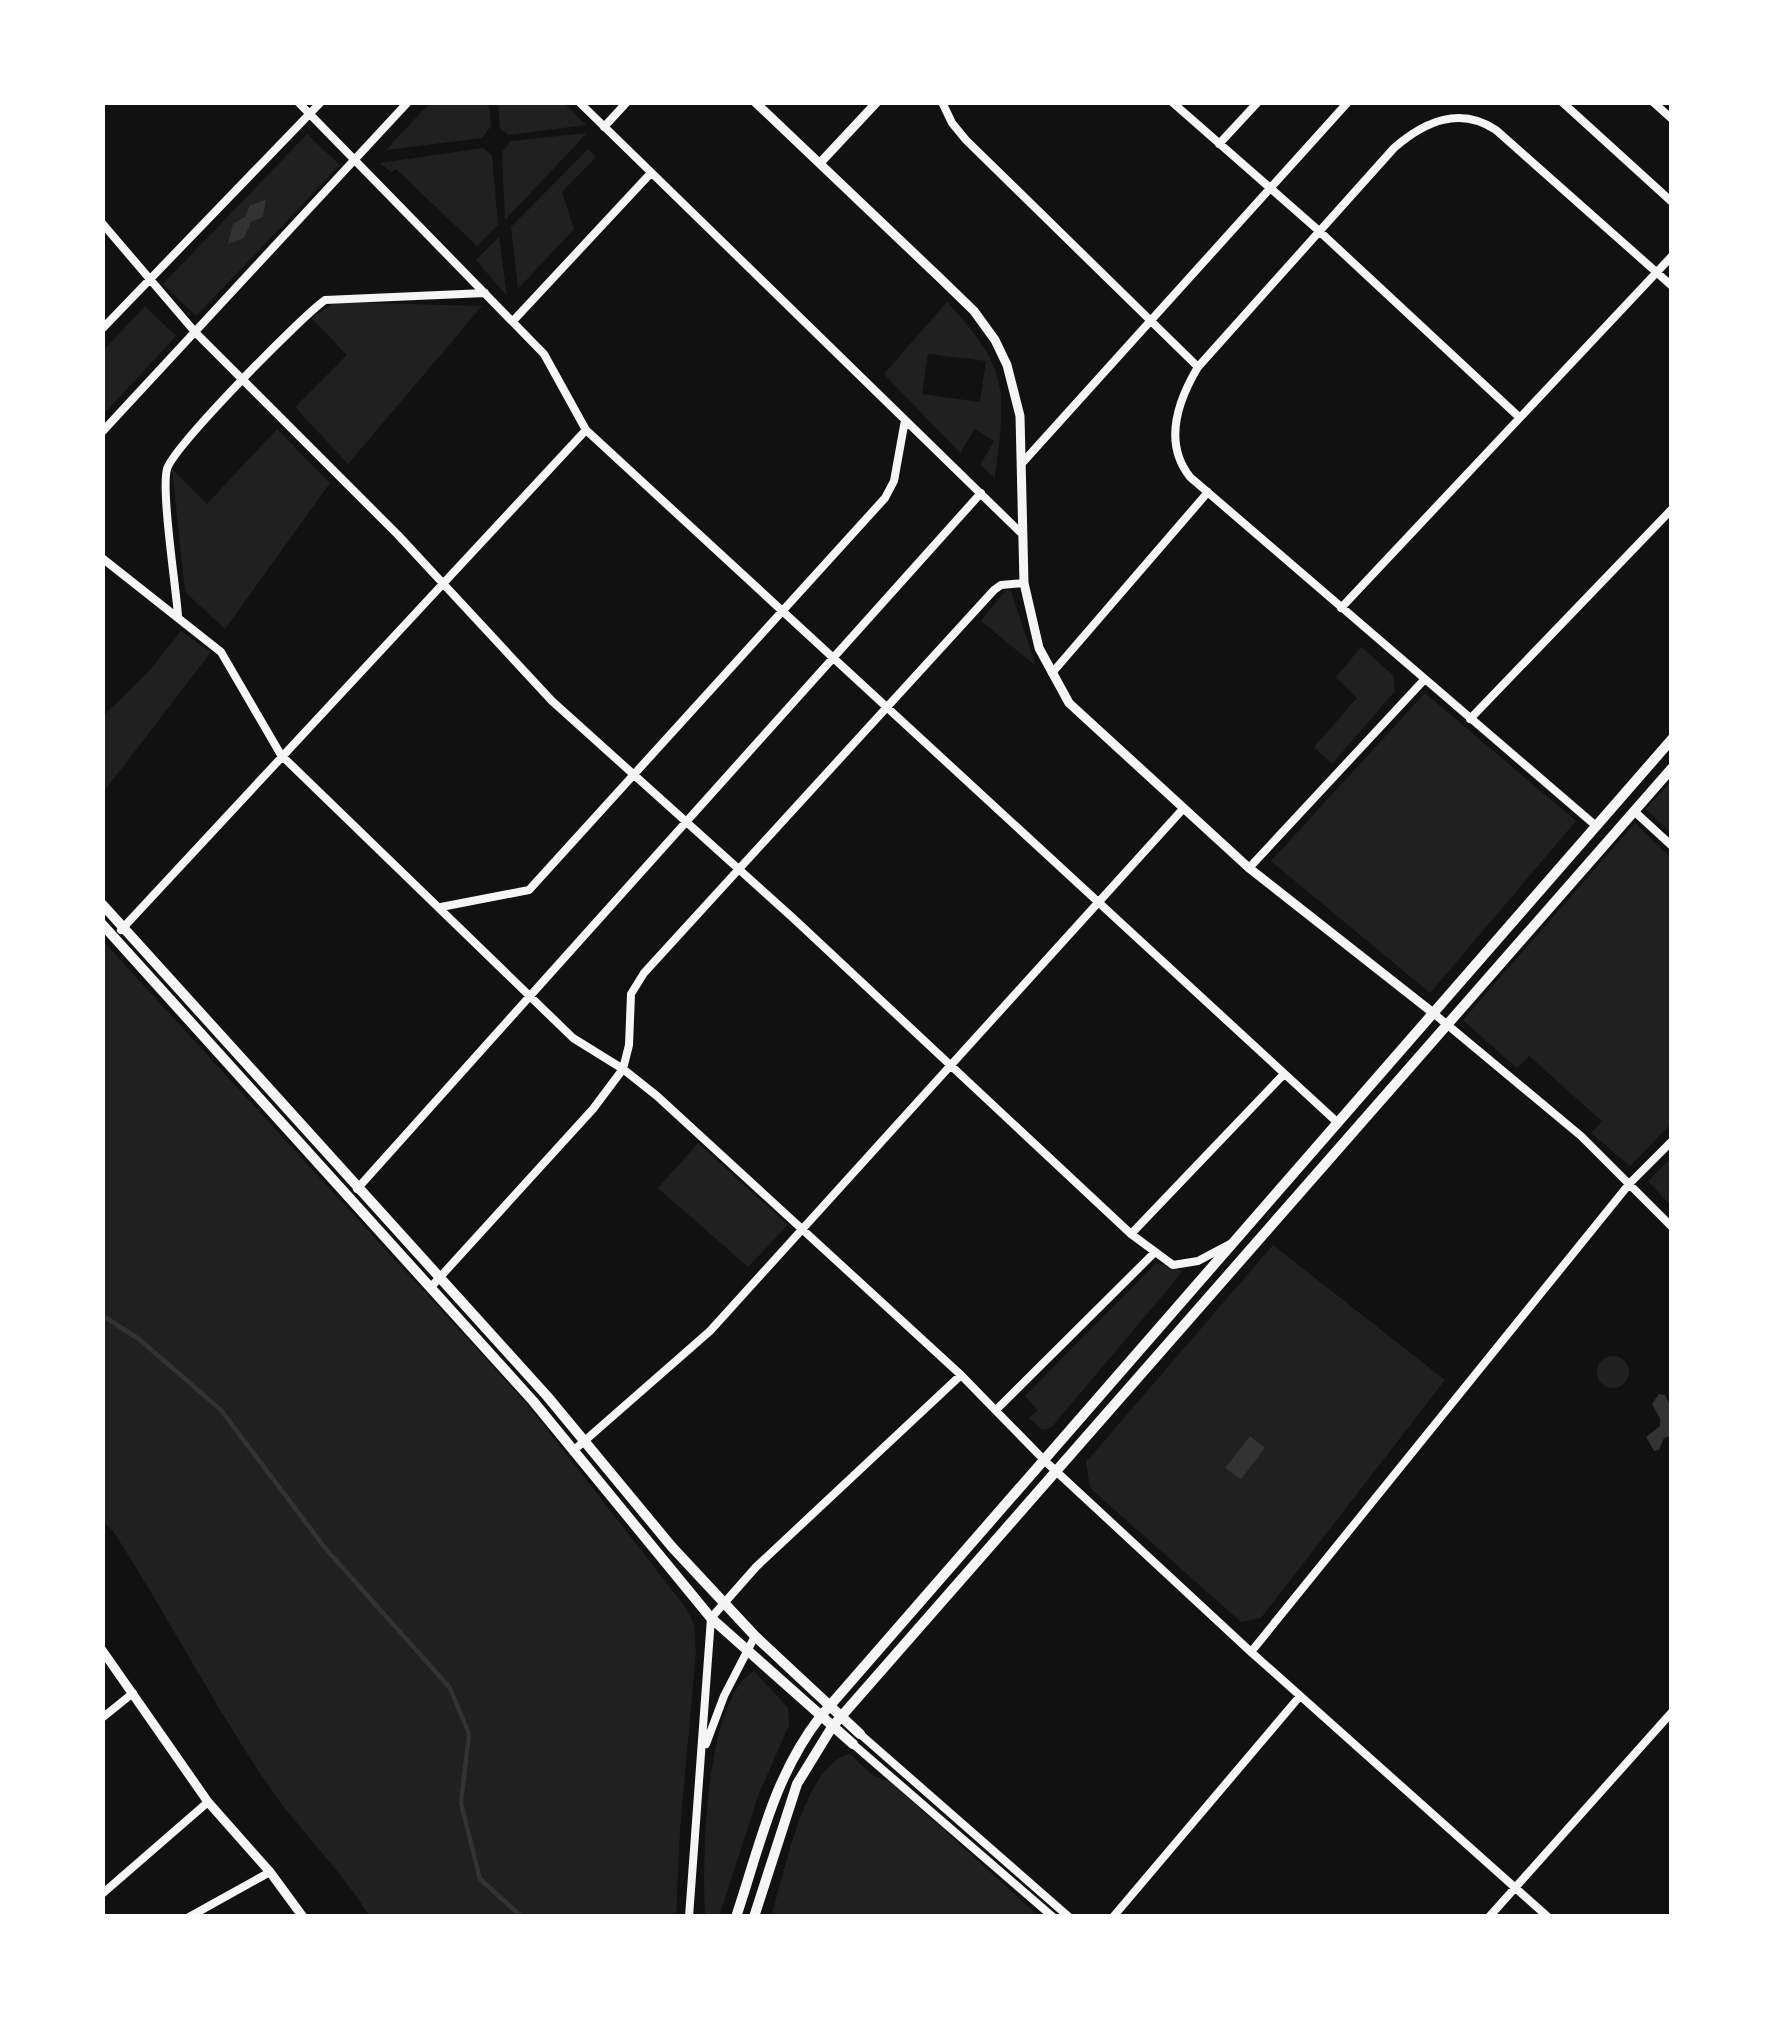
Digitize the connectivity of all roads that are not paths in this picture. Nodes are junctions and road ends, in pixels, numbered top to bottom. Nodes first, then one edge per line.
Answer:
1 (298, 102) edge
2 (321, 102) edge
3 (408, 102) edge
4 (579, 102) edge
5 (627, 102) edge
6 (755, 102) edge
7 (877, 102) edge
8 (943, 102) edge
9 (1172, 102) edge
10 (1258, 102) edge
11 (1348, 102) edge
12 (1562, 102) edge
13 (1653, 102) edge
14 (310, 115) junction
15 (1672, 118) edge
16 (604, 127) junction
17 (1219, 144) junction
18 (355, 162) junction
19 (820, 163) junction
20 (650, 174) junction
21 (1268, 189) junction
22 (1672, 202) edge
23 (102, 223) edge
24 (1318, 230) junction
25 (1672, 256) edge
26 (1656, 272) junction
27 (150, 282) junction
28 (1672, 286) edge
29 (485, 293) junction
30 (513, 321) junction
31 (1150, 322) junction
32 (102, 329) edge
33 (195, 332) junction
34 (1198, 367) junction
35 (244, 380) junction
36 (1519, 417) junction
37 (905, 420) junction
38 (586, 430) junction
39 (102, 432) edge
40 (1024, 461) junction
41 (1208, 492) junction
42 (981, 493) junction
43 (1672, 508) edge
44 (1020, 532) junction
45 (102, 558) edge
46 (1024, 583) junction
47 (442, 586) junction
48 (1340, 608) junction
49 (782, 611) junction
50 (178, 618) junction
51 (834, 659) junction
52 (1051, 674) junction
53 (1423, 681) junction
54 (887, 708) junction
55 (1470, 719) junction
56 (1672, 739) edge
57 (280, 754) junction
58 (1672, 768) edge
59 (636, 774) junction
60 (1182, 809) junction
61 (1634, 811) junction
62 (688, 822) junction
63 (1595, 825) junction
64 (1672, 847) edge
65 (1249, 868) junction
66 (740, 870) junction
67 (1098, 902) junction
68 (102, 904) edge
69 (440, 908) junction
70 (102, 925) edge
71 (124, 927) junction
72 (114, 938) junction
73 (532, 998) junction
74 (1432, 1012) junction
75 (1448, 1023) junction
76 (949, 1065) junction
77 (623, 1069) junction
78 (1284, 1074) junction
79 (1338, 1123) junction
80 (1672, 1141) edge
81 (1630, 1183) junction
82 (355, 1192) junction
83 (1672, 1227) edge
84 (802, 1230) junction
85 (1131, 1234) junction
86 (1231, 1244) junction
87 (1154, 1253) junction
88 (435, 1283) junction
89 (961, 1375) junction
90 (996, 1410) junction
91 (584, 1441) junction
92 (573, 1450) junction
93 (1045, 1461) junction
94 (1055, 1471) junction
95 (723, 1602) junction
96 (711, 1618) junction
97 (755, 1636) junction
98 (102, 1650) edge
99 (748, 1652) junction
100 (1251, 1652) junction
101 (856, 1676) junction
102 (866, 1686) junction
103 (817, 1693) junction
104 (133, 1694) junction
105 (1300, 1696) junction
106 (803, 1704) junction
107 (830, 1705) junction
108 (1672, 1712) edge
109 (842, 1715) junction
110 (102, 1718) edge
111 (820, 1718) junction
112 (832, 1727) junction
113 (856, 1739) junction
114 (799, 1743) junction
115 (813, 1754) junction
116 (702, 1757) junction
117 (208, 1802) junction
118 (270, 1872) junction
119 (1515, 1888) junction
120 (102, 1894) edge
121 (189, 1917) edge
122 (303, 1917) edge
123 (689, 1917) edge
124 (736, 1917) edge
125 (754, 1917) edge
126 (1053, 1917) edge
127 (1069, 1917) edge
128 (1113, 1917) edge
129 (1489, 1917) edge
130 (1548, 1917) edge

1 - 14 street
2 - 14 street
3 - 18 street
4 - 16 street
5 - 16 street
6 - 19 street
7 - 19 street
8 - 31 street
9 - 17 street
10 - 17 street
11 - 21 street
12 - 22 street
13 - 15 street
14 - 18 street
14 - 27 street
16 - 20 street
17 - 21 street
18 - 29 street
18 - 33 street
19 - 40 street
20 - 30 street
20 - 37 street
21 - 24 street
21 - 31 street
23 - 27 street
24 - 26 street
24 - 34 street
24 - 36 street
25 - 26 street
26 - 28 street
26 - 36 street
27 - 32 street
27 - 33 street
29 - 30 street
29 - 35 street
30 - 38 street
31 - 34 street
31 - 40 street
33 - 35 street
33 - 39 street
34 - 41 street
35 - 47 street
35 - 50 street
36 - 48 street
37 - 42 street
37 - 49 street
38 - 47 street
38 - 49 street
40 - 44 street
41 - 48 street
41 - 52 street
42 - 44 street
42 - 51 street
43 - 55 street
44 - 46 street
45 - 50 street
46 - 52 street
46 - 54 street
47 - 57 street
47 - 59 street
48 - 53 street
49 - 51 street
49 - 59 street
50 - 57 street
51 - 54 street
51 - 62 street
52 - 60 street
53 - 55 street
53 - 65 street
54 - 66 street
54 - 67 street
55 - 63 street
56 - 63 main road
57 - 69 street
57 - 71 street
58 - 61 main road
59 - 62 street
59 - 69 street
60 - 65 street
60 - 67 street
61 - 64 street
61 - 75 main road
62 - 66 street
62 - 73 street
63 - 74 main road
65 - 74 street
66 - 76 street
66 - 77 street
67 - 76 street
67 - 78 street
68 - 71 main road
69 - 73 street
70 - 72 main road
71 - 72 street
71 - 82 main road
72 - 82 main road
73 - 77 street
73 - 82 street
74 - 75 street
74 - 79 main road
75 - 81 street
75 - 94 main road
76 - 84 street
76 - 85 street
77 - 84 street
77 - 88 street
78 - 79 street
78 - 85 street
79 - 86 main road
80 - 81 street
81 - 83 street
81 - 100 street
82 - 88 main road
84 - 89 street
84 - 91 street
85 - 87 street
86 - 87 street
86 - 93 main road
87 - 90 street
88 - 91 main road
88 - 92 main road
89 - 90 street
89 - 95 street
90 - 93 street
91 - 92 street
91 - 95 main road
92 - 96 main road
93 - 94 street
93 - 101 main road
94 - 100 street
94 - 102 main road
95 - 96 street
95 - 97 main road
96 - 99 main road
96 - 116 street
97 - 99 street
97 - 103 main road
98 - 104 street
99 - 106 main road
99 - 116 street
100 - 105 street
101 - 103 main road
101 - 107 main road
102 - 109 main road
102 - 113 main road
103 - 107 main road
104 - 110 street
104 - 117 street
105 - 119 street
105 - 128 street
106 - 111 main road
106 - 114 main road
107 - 109 main road
107 - 111 main road
108 - 119 street
109 - 112 main road
109 - 113 main road
111 - 112 main road
111 - 114 main road
112 - 113 main road
112 - 115 main road
113 - 115 main road
113 - 126 street
113 - 127 street
114 - 124 main road
115 - 125 main road
116 - 123 street
117 - 118 street
117 - 120 street
118 - 121 street
118 - 122 street
119 - 129 street
119 - 130 street

